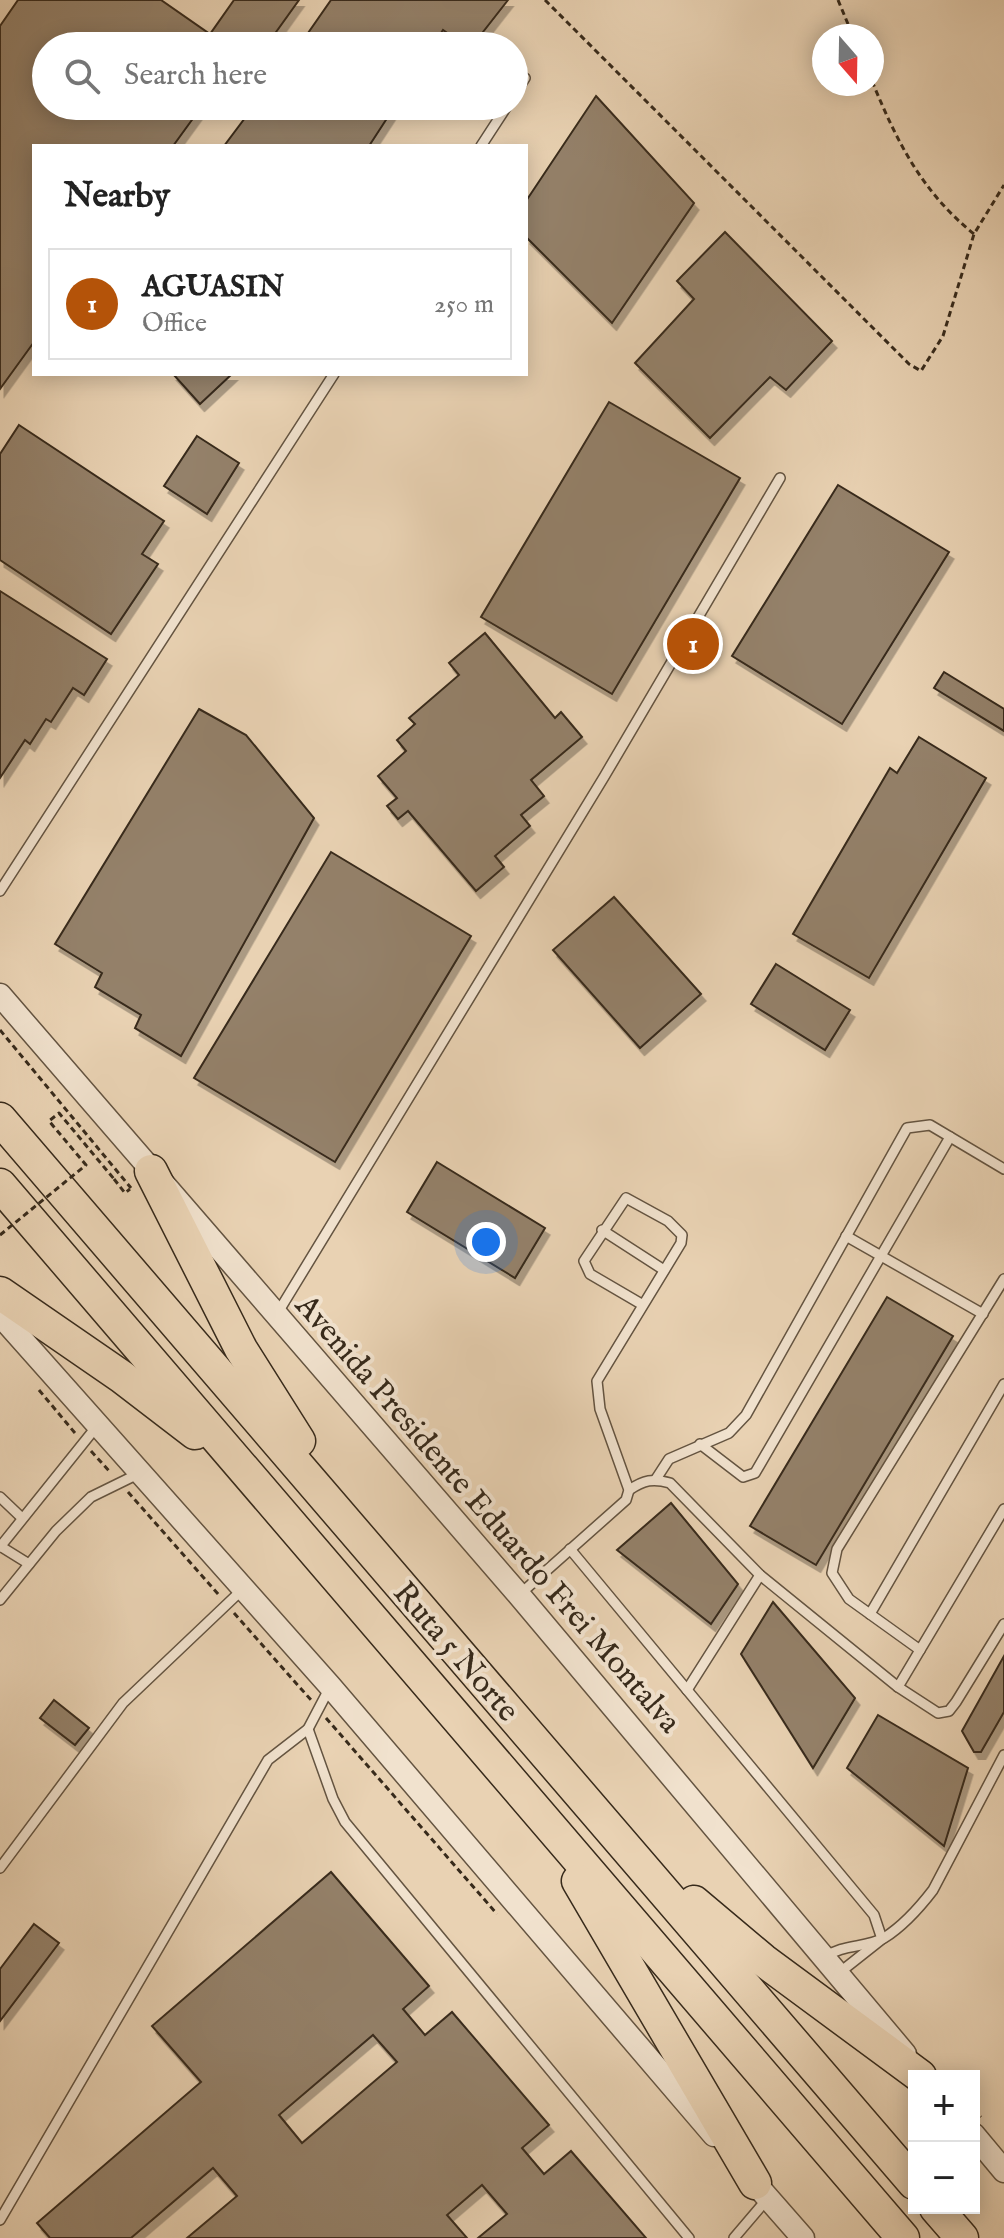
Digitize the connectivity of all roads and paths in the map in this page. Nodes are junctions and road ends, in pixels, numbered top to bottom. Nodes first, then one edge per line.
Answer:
1 (545, 0) edge
2 (838, 0) edge
3 (848, 24) edge
4 (879, 96) edge
5 (498, 120) edge
6 (482, 144) edge
7 (1004, 185) edge
8 (974, 234) junction
9 (333, 376) edge
10 (780, 478) dead end
11 (0, 891) edge
12 (0, 995) edge
13 (0, 1030) edge
14 (0, 1119) edge
15 (950, 1137) junction
16 (1004, 1169) edge
17 (114, 1179) dead end
18 (141, 1179) junction
19 (0, 1185) edge
20 (602, 1230) junction
21 (0, 1235) edge
22 (846, 1236) junction
23 (881, 1257) junction
24 (664, 1270) junction
25 (1004, 1279) edge
26 (0, 1293) edge
27 (643, 1305) junction
28 (277, 1314) junction
29 (983, 1314) junction
30 (0, 1315) edge
31 (1004, 1384) edge
32 (37, 1388) dead end
33 (90, 1434) junction
34 (700, 1444) junction
35 (249, 1475) junction
36 (130, 1478) junction
37 (656, 1479) junction
38 (629, 1490) junction
39 (0, 1497) edge
40 (1004, 1509) edge
41 (22, 1518) junction
42 (353, 1529) junction
43 (0, 1547) edge
44 (570, 1549) junction
45 (29, 1564) junction
46 (760, 1575) junction
47 (244, 1588) junction
48 (519, 1595) junction
49 (0, 1600) edge
50 (227, 1604) junction
51 (870, 1614) junction
52 (1004, 1624) edge
53 (920, 1650) junction
54 (330, 1686) junction
55 (898, 1687) junction
56 (687, 1690) junction
57 (319, 1709) junction
58 (308, 1729) junction
59 (1004, 1755) edge
60 (549, 1825) junction
61 (632, 1854) junction
62 (0, 1868) edge
63 (503, 1921) dead end
64 (882, 1939) junction
65 (831, 1966) junction
66 (914, 2070) edge
67 (917, 2070) edge
68 (980, 2142) edge
69 (1004, 2171) edge
70 (908, 2176) edge
71 (762, 2191) junction
72 (941, 2214) edge
73 (0, 2220) edge
74 (689, 2238) edge
75 (734, 2238) edge
76 (803, 2238) edge
77 (903, 2238) edge
78 (962, 2238) edge

1 - 8 path
2 - 3 path
4 - 8 path
5 - 6 lane
7 - 8 path
9 - 11 lane
10 - 28 lane
12 - 18 street, Avenida Presidente Eduardo Frei Montalva
13 - 18 path
14 - 42 highway, Ruta 5 Norte
15 - 16 lane
15 - 22 lane
15 - 23 lane
17 - 21 path, bridge
18 - 28 street, Avenida Presidente Eduardo Frei Montalva
18 - 42 highway
19 - 35 highway, Ruta 5 Norte
20 - 24 lane
20 - 24 lane
20 - 27 lane
22 - 23 lane
22 - 34 lane
23 - 29 lane
23 - 34 lane
24 - 27 lane
25 - 29 lane
26 - 35 highway
27 - 38 lane
28 - 48 street, Avenida Presidente Eduardo Frei Montalva
29 - 51 lane
30 - 33 street
31 - 51 lane
32 - 33 path
33 - 36 street
33 - 36 path
33 - 41 lane
34 - 37 lane
35 - 60 highway, Ruta 5 Norte
36 - 45 lane
36 - 47 street
36 - 50 path
37 - 38 lane
37 - 46 lane
38 - 44 lane
39 - 41 lane
40 - 53 lane
41 - 43 lane
42 - 61 highway, Ruta 5 Norte
43 - 45 lane
44 - 48 lane
44 - 56 lane
45 - 49 lane
46 - 55 lane
46 - 56 lane
47 - 50 lane
47 - 54 street
48 - 65 street, Avenida Presidente Eduardo Frei Montalva
50 - 57 path
50 - 62 lane
51 - 53 lane
52 - 55 lane
53 - 55 lane
54 - 57 lane
54 - 71 street
56 - 64 lane
57 - 58 lane
57 - 63 path
58 - 73 lane
58 - 74 lane
59 - 64 lane
60 - 71 highway
60 - 77 highway, Ruta 5 Norte
61 - 66 highway
61 - 70 highway, Ruta 5 Norte
64 - 65 lane
64 - 65 lane
65 - 67 street, Avenida Presidente Eduardo Frei Montalva
68 - 69 street
71 - 75 lane
71 - 76 street
72 - 78 highway

